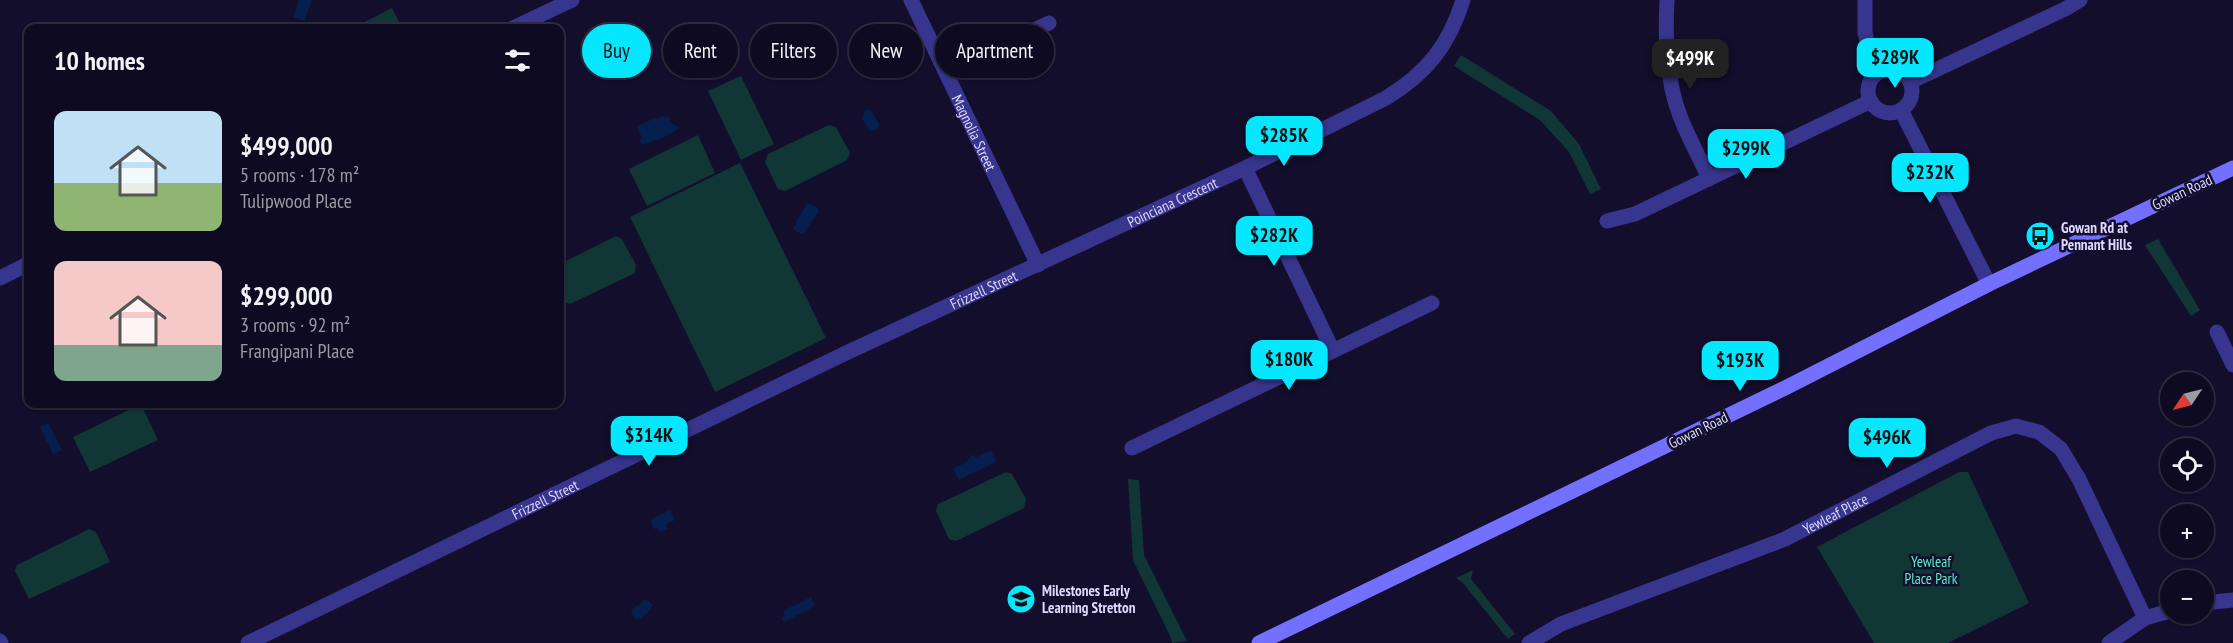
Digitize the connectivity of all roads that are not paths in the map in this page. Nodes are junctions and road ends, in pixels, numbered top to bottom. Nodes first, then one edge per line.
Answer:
1 (572, 0) edge
2 (911, 0) edge
3 (1463, 0) edge
4 (1667, 0) edge
5 (1865, 0) edge
6 (2080, 0) edge
7 (521, 24) edge
8 (935, 49) edge
9 (1876, 74) junction
10 (949, 78) edge
11 (1910, 82) junction
12 (1871, 101) junction
13 (1901, 110) junction
14 (1245, 168) junction
15 (2233, 168) edge
16 (1709, 179) junction
17 (1607, 221) dead end
18 (1038, 265) junction
19 (24, 266) edge
20 (0, 278) edge
21 (1989, 284) junction
22 (1432, 303) dead end
23 (2217, 332) dead end
24 (1333, 351) junction
25 (2233, 364) edge
26 (1131, 448) dead end
27 (2233, 600) edge
28 (2214, 602) edge
29 (2160, 614) edge
30 (2145, 618) junction
31 (248, 643) edge
32 (1259, 643) edge
33 (1529, 643) edge
34 (2109, 643) edge

1 - 7 street
2 - 8 street, Magnolia Street
3 - 14 street, Poinciana Crescent
4 - 16 street
5 - 9 street
6 - 11 street
9 - 11 street
9 - 12 street
10 - 18 street, Magnolia Street
11 - 13 street
12 - 13 street
12 - 16 street
13 - 21 street
14 - 18 street, Poinciana Crescent
14 - 24 street
15 - 21 main road, Gowan Road
16 - 17 street
18 - 31 street, Frizzell Street
19 - 20 street
21 - 32 main road, Gowan Road
22 - 24 street
23 - 25 street
24 - 26 street
27 - 28 street
29 - 30 street
30 - 33 street, Yewleaf Place
30 - 34 street

